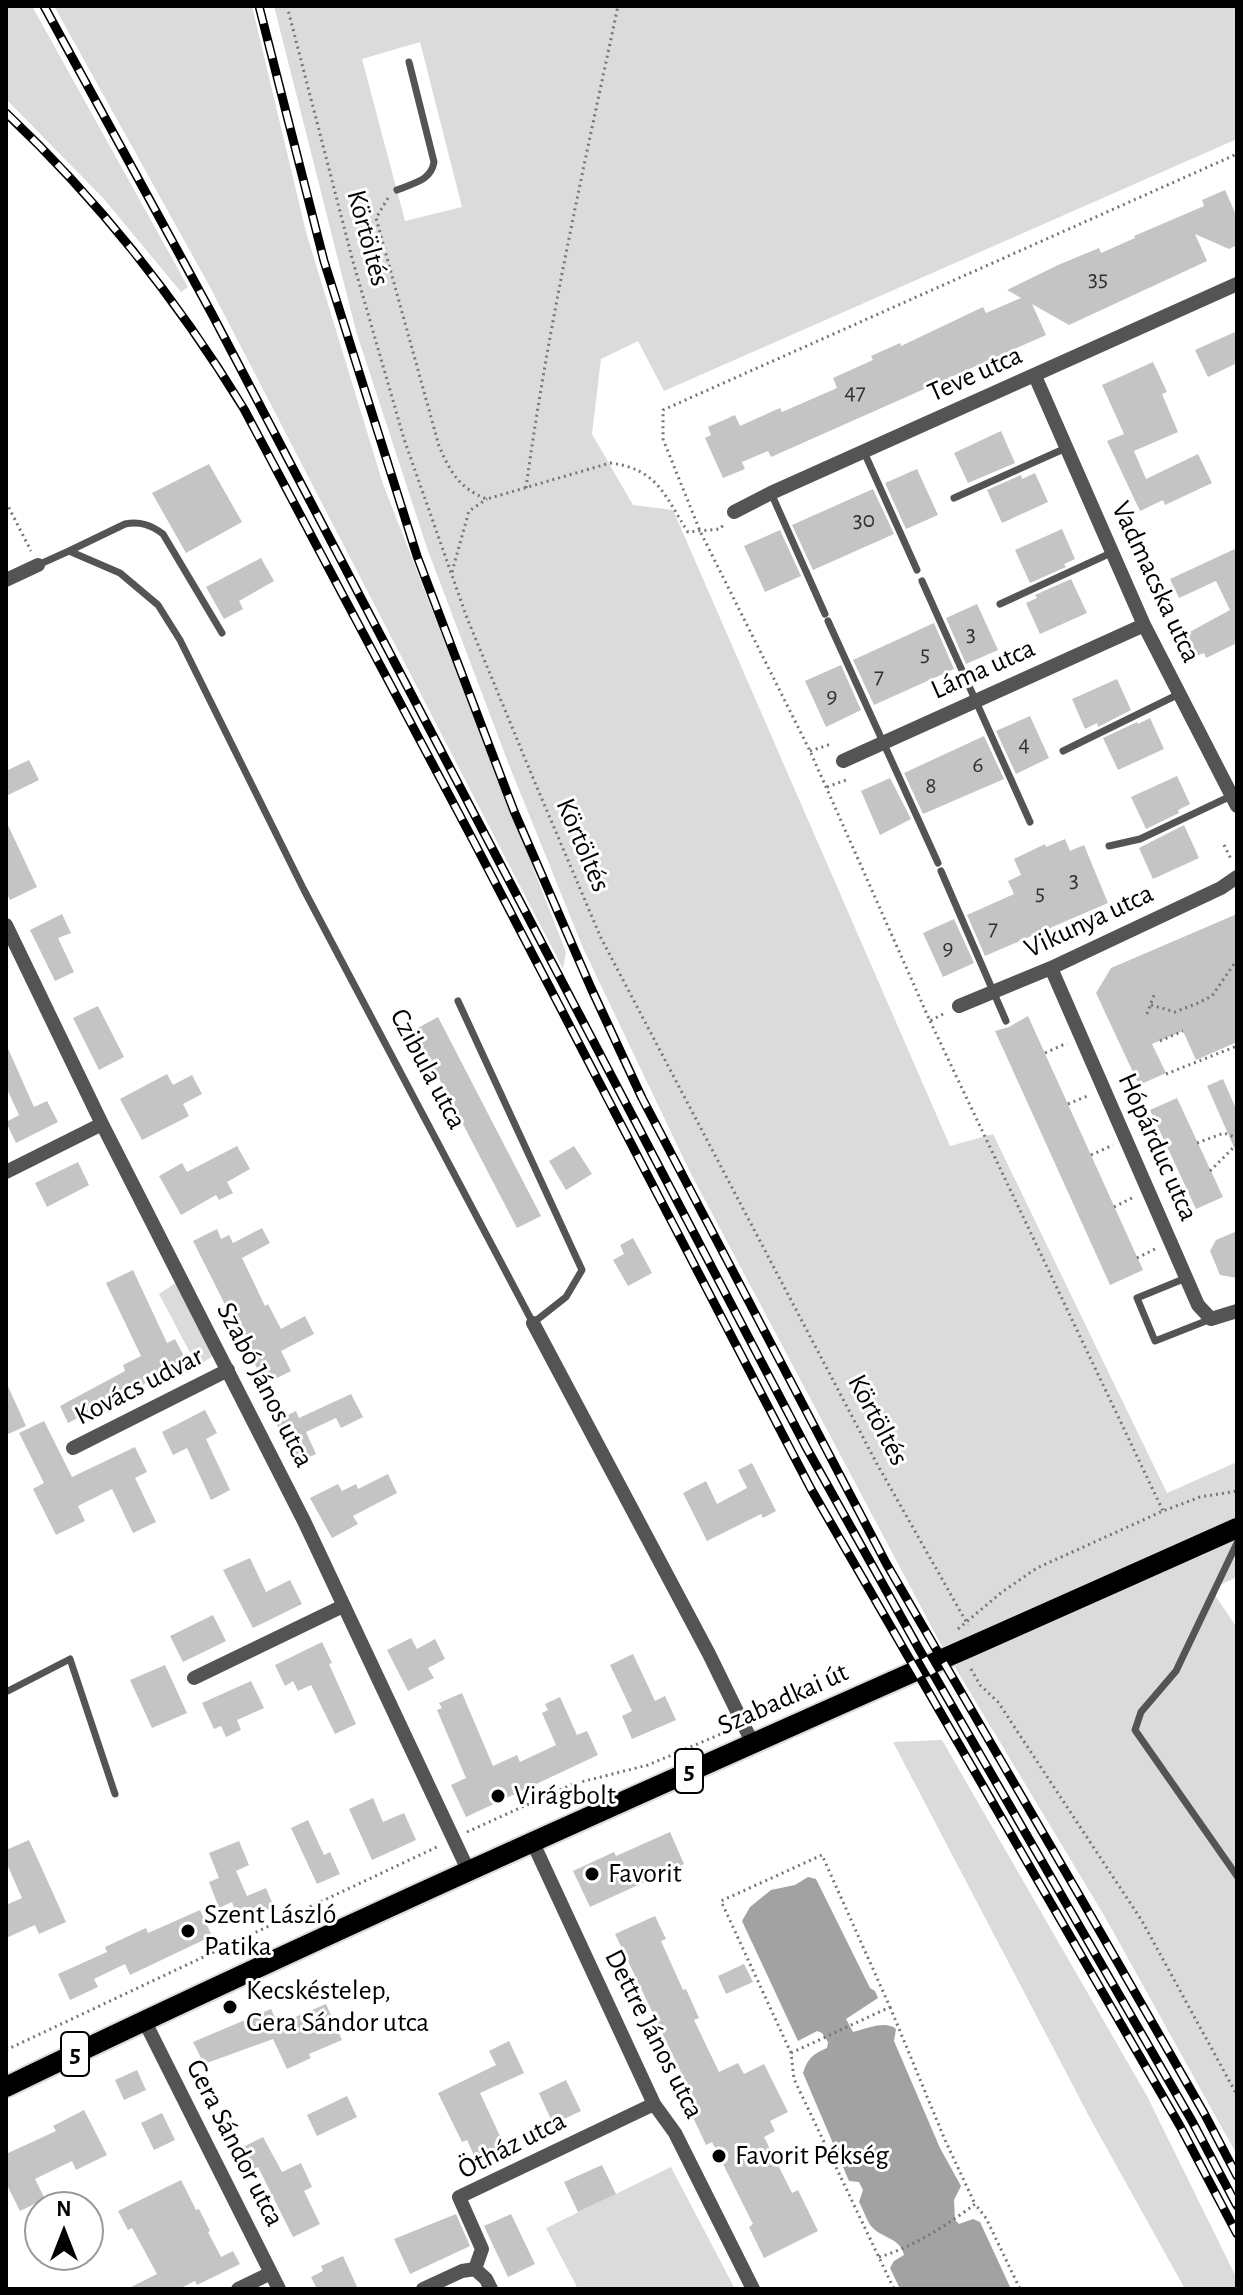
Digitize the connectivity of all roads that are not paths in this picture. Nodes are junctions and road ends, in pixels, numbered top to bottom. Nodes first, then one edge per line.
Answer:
1 (409, 62) dead end
2 (397, 190) road end
3 (1237, 284) edge
4 (1035, 376) junction
5 (1066, 448) junction
6 (864, 452) junction
7 (771, 493) junction
8 (954, 498) dead end
9 (734, 512) road end
10 (69, 551) junction
11 (1113, 552) junction
12 (38, 565) joint
13 (917, 570) dead end
14 (6, 580) edge
15 (922, 581) dead end
16 (1000, 604) dead end
17 (1144, 625) junction
18 (222, 633) dead end
19 (1179, 694) junction
20 (976, 701) junction
21 (883, 742) junction
22 (1063, 751) dead end
23 (843, 761) dead end
24 (1234, 801) edge
25 (1030, 822) dead end
26 (1109, 846) dead end
27 (1237, 874) edge
28 (6, 925) edge
29 (1051, 968) junction
30 (993, 992) junction
31 (458, 1001) dead end
32 (959, 1006) road end
33 (1006, 1021) dead end
34 (102, 1124) junction
35 (6, 1172) edge
36 (1186, 1278) junction
37 (1237, 1311) edge
38 (1211, 1319) junction
39 (533, 1323) junction
40 (228, 1370) junction
41 (73, 1448) dead end
42 (1237, 1528) edge
43 (1237, 1543) edge
44 (343, 1606) junction
45 (194, 1678) dead end
46 (6, 1692) edge
47 (748, 1733) junction
48 (115, 1794) dead end
49 (533, 1843) junction
50 (469, 1872) junction
51 (1237, 1876) edge
52 (144, 2020) junction
53 (6, 2087) edge
54 (654, 2104) junction
55 (475, 2269) junction
56 (271, 2273) junction
57 (238, 2289) edge
58 (279, 2289) edge
59 (423, 2289) edge
60 (491, 2289) edge
61 (753, 2289) edge

1 - 2 lane
3 - 4 street, Teve utca
4 - 5 street, Vadmacska utca
4 - 6 street, Teve utca
5 - 8 lane
5 - 11 street, Vadmacska utca
6 - 7 street, Teve utca
6 - 13 lane
7 - 9 street, Teve utca
7 - 21 lane
10 - 12 lane
10 - 18 lane
10 - 39 lane, Czibula utca
11 - 16 lane
11 - 17 street, Vadmacska utca
12 - 14 street
15 - 20 lane
17 - 19 street, Vadmacska utca
17 - 20 street, Láma utca
19 - 22 lane
19 - 24 street, Vadmacska utca
20 - 21 street, Láma utca
20 - 25 lane
21 - 23 street, Láma utca
21 - 30 lane
24 - 26 lane
27 - 29 street, Vikunya utca
28 - 34 street, Szabó János utca
29 - 30 street, Vikunya utca
29 - 36 street, Hópárduc utca
30 - 32 street, Vikunya utca
30 - 33 lane
31 - 39 lane
34 - 35 street
34 - 40 street, Szabó János utca
36 - 38 street, Hópárduc utca
36 - 38 lane
37 - 38 street
39 - 47 street, Czibula utca
40 - 41 street, Kovács udvar
40 - 44 street, Szabó János utca
42 - 47 main road, Szabadkai út / 5
43 - 51 lane
44 - 45 street
44 - 50 street, Szabó János utca
46 - 48 lane
47 - 49 main road, Szabadkai út / 5
49 - 50 main road, Szabadkai út / 5
49 - 54 street, Dettre János utca
50 - 52 main road, Szabadkai út / 5
52 - 53 main road, Szabadkai út / 5
52 - 56 street, Gera Sándor utca
54 - 55 street, Ötház utca
54 - 61 street, Dettre János utca
55 - 59 street
55 - 60 street
56 - 57 street
56 - 58 street, Gera Sándor utca

